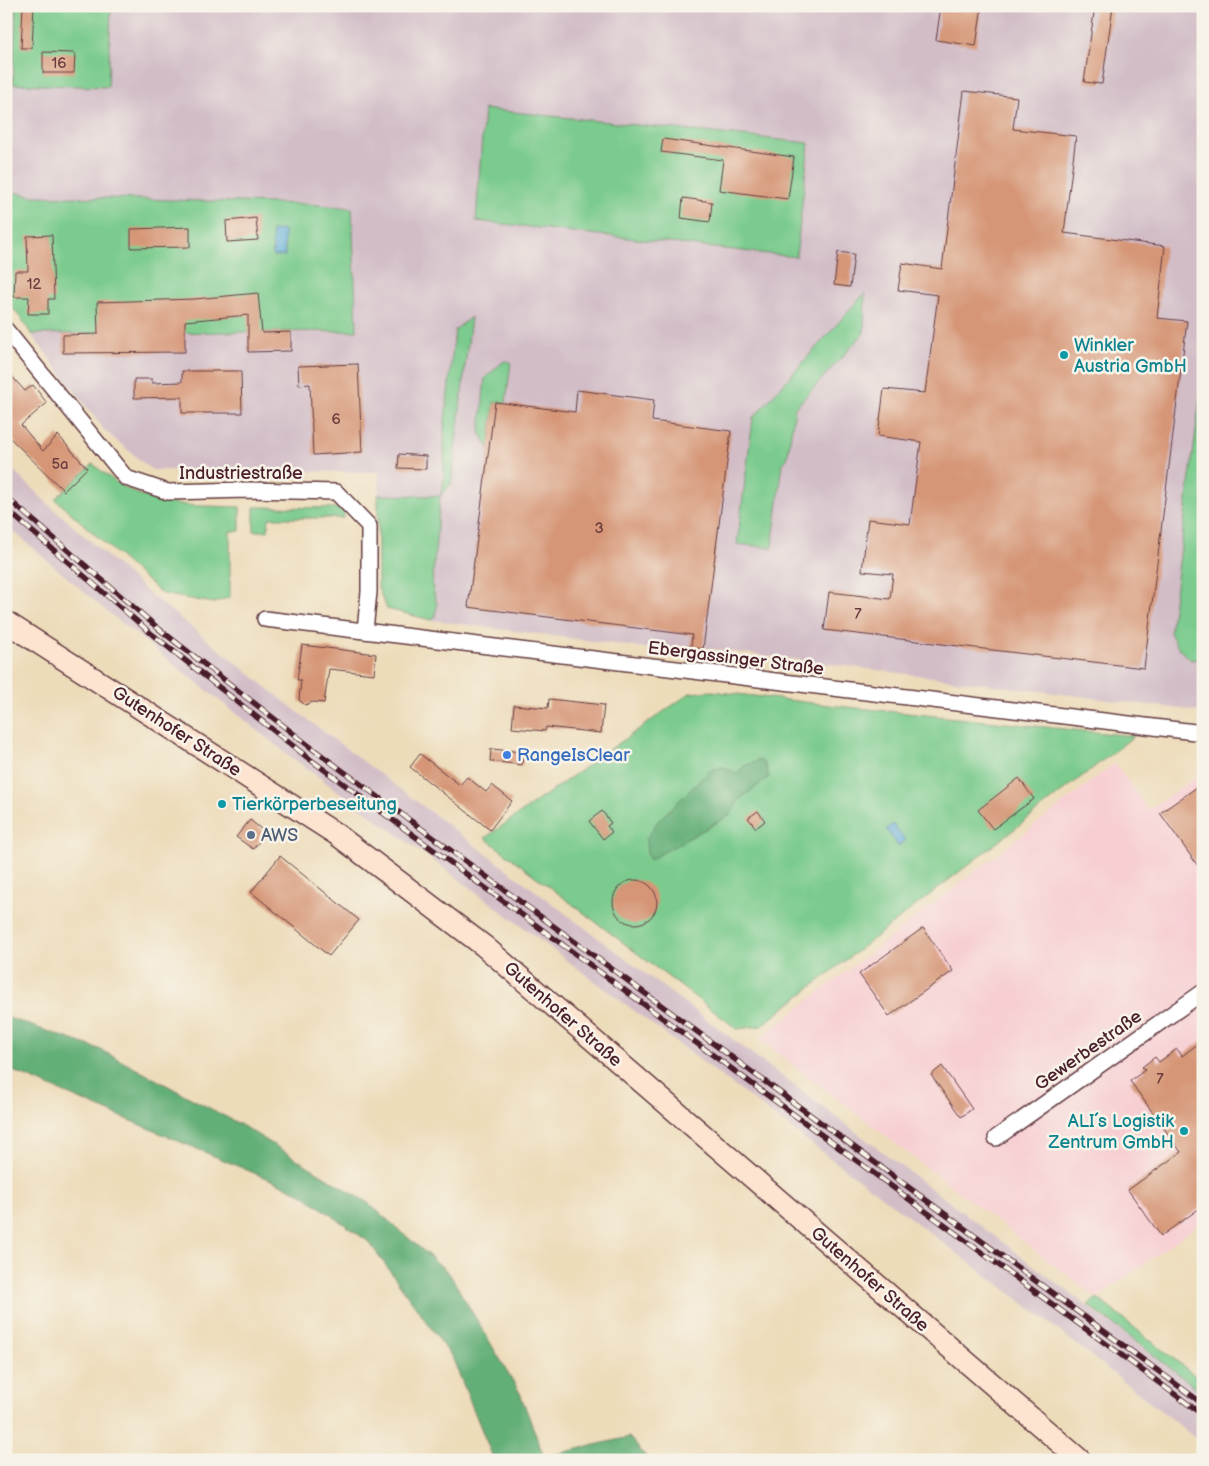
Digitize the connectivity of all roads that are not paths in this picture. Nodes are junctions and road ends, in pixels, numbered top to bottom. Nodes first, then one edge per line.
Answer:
1 (6, 330) edge
2 (265, 619) dead end
3 (6, 622) edge
4 (365, 630) junction
5 (1203, 732) edge
6 (1203, 992) edge
7 (996, 1138) dead end
8 (1080, 1460) edge

1 - 4 street, Industriestraße
2 - 4 street, Ebergassinger Straße
3 - 8 street, Gutenhofer Straße
4 - 5 street, Ebergassinger Straße
6 - 7 street, Gewerbestraße

